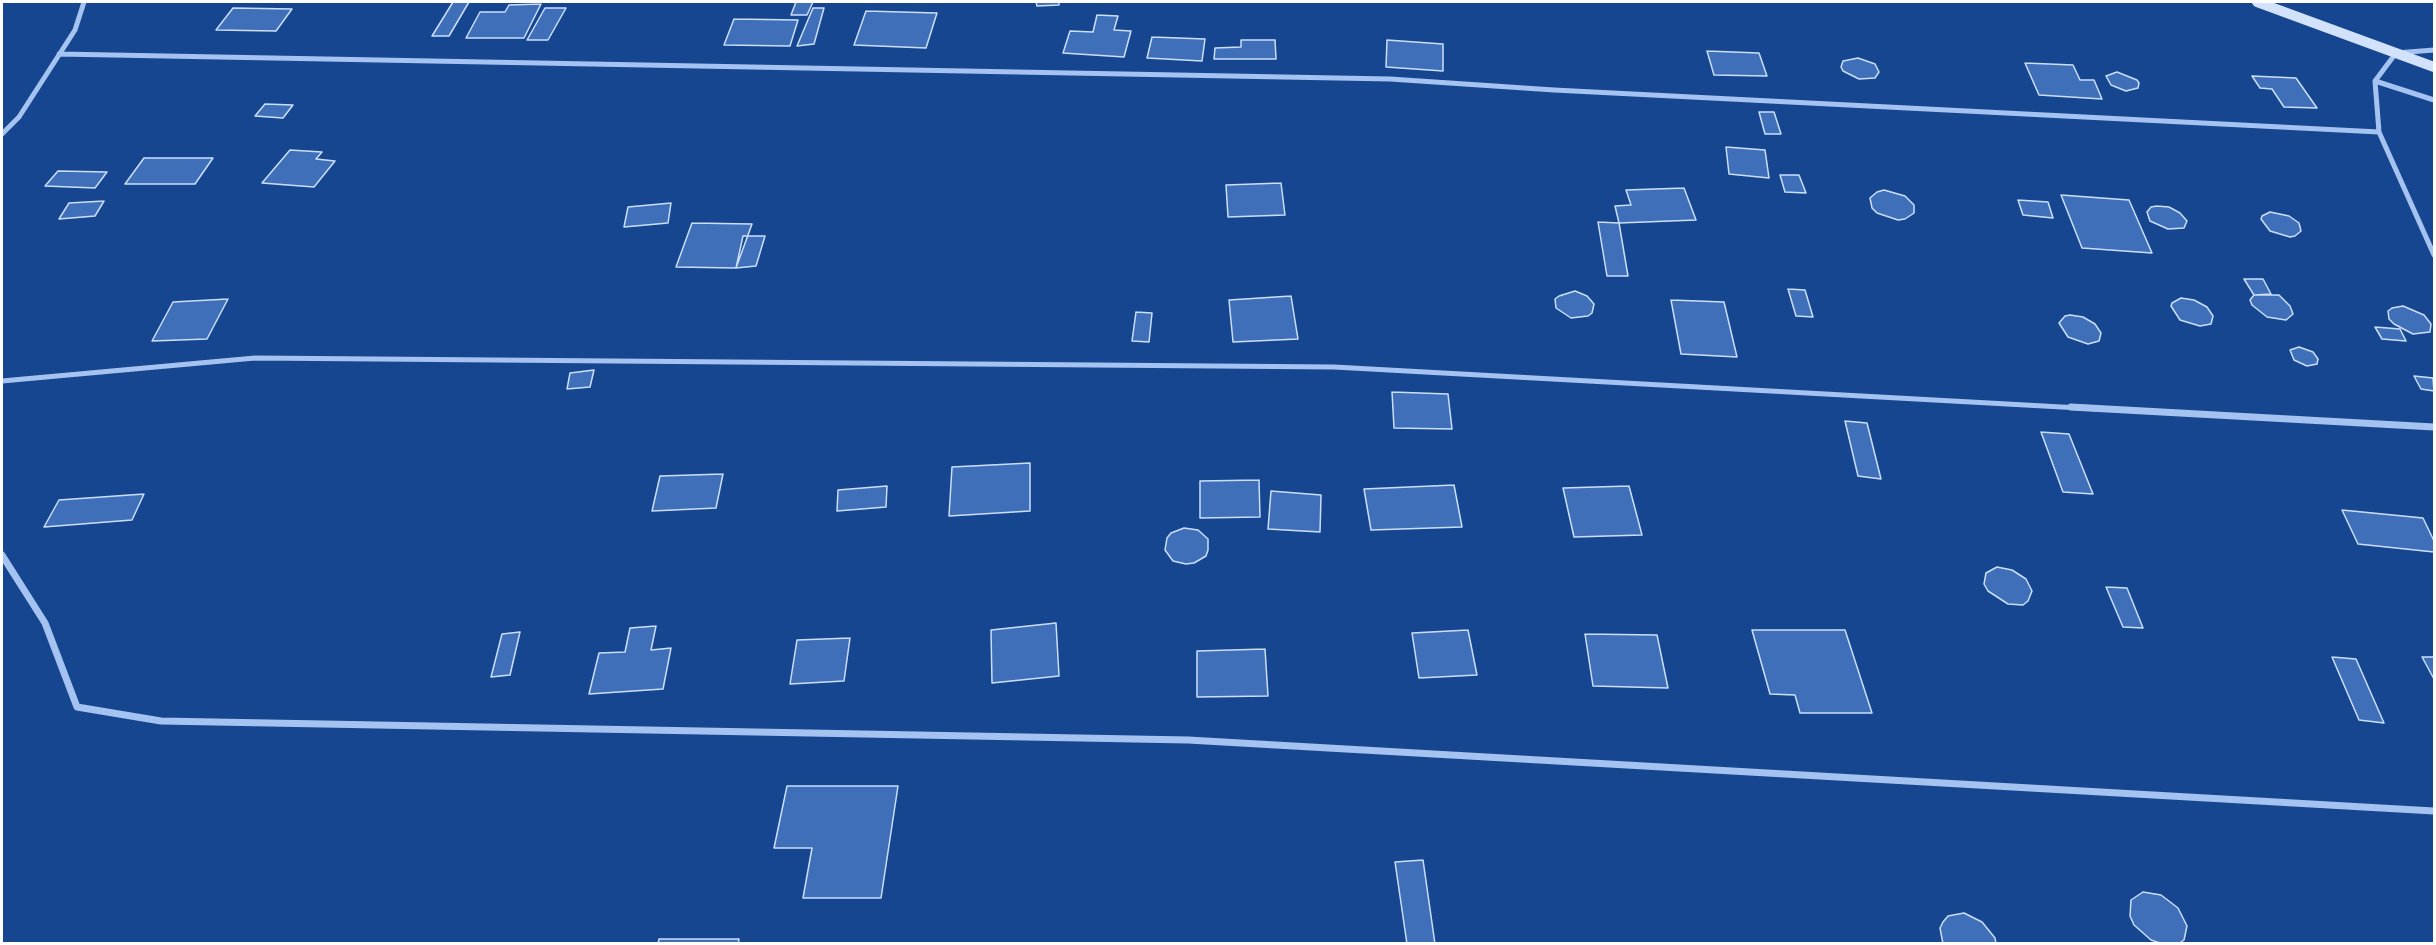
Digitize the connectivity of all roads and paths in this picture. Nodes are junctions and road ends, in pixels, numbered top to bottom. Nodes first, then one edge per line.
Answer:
1 (84, 2) edge
2 (2257, 2) edge
3 (2434, 50) edge
4 (2396, 52) junction
5 (59, 54) junction
6 (2434, 67) edge
7 (2375, 81) junction
8 (2434, 100) edge
9 (2379, 132) junction
10 (2, 134) edge
11 (2434, 255) edge
12 (2, 381) edge
13 (2434, 427) edge
14 (2, 555) edge
15 (2434, 811) edge

1 - 5 street
2 - 4 main road
3 - 4 street
4 - 6 main road
4 - 7 street
5 - 9 street
5 - 10 street
7 - 8 street
7 - 9 street
9 - 11 street
12 - 13 street
14 - 15 street

